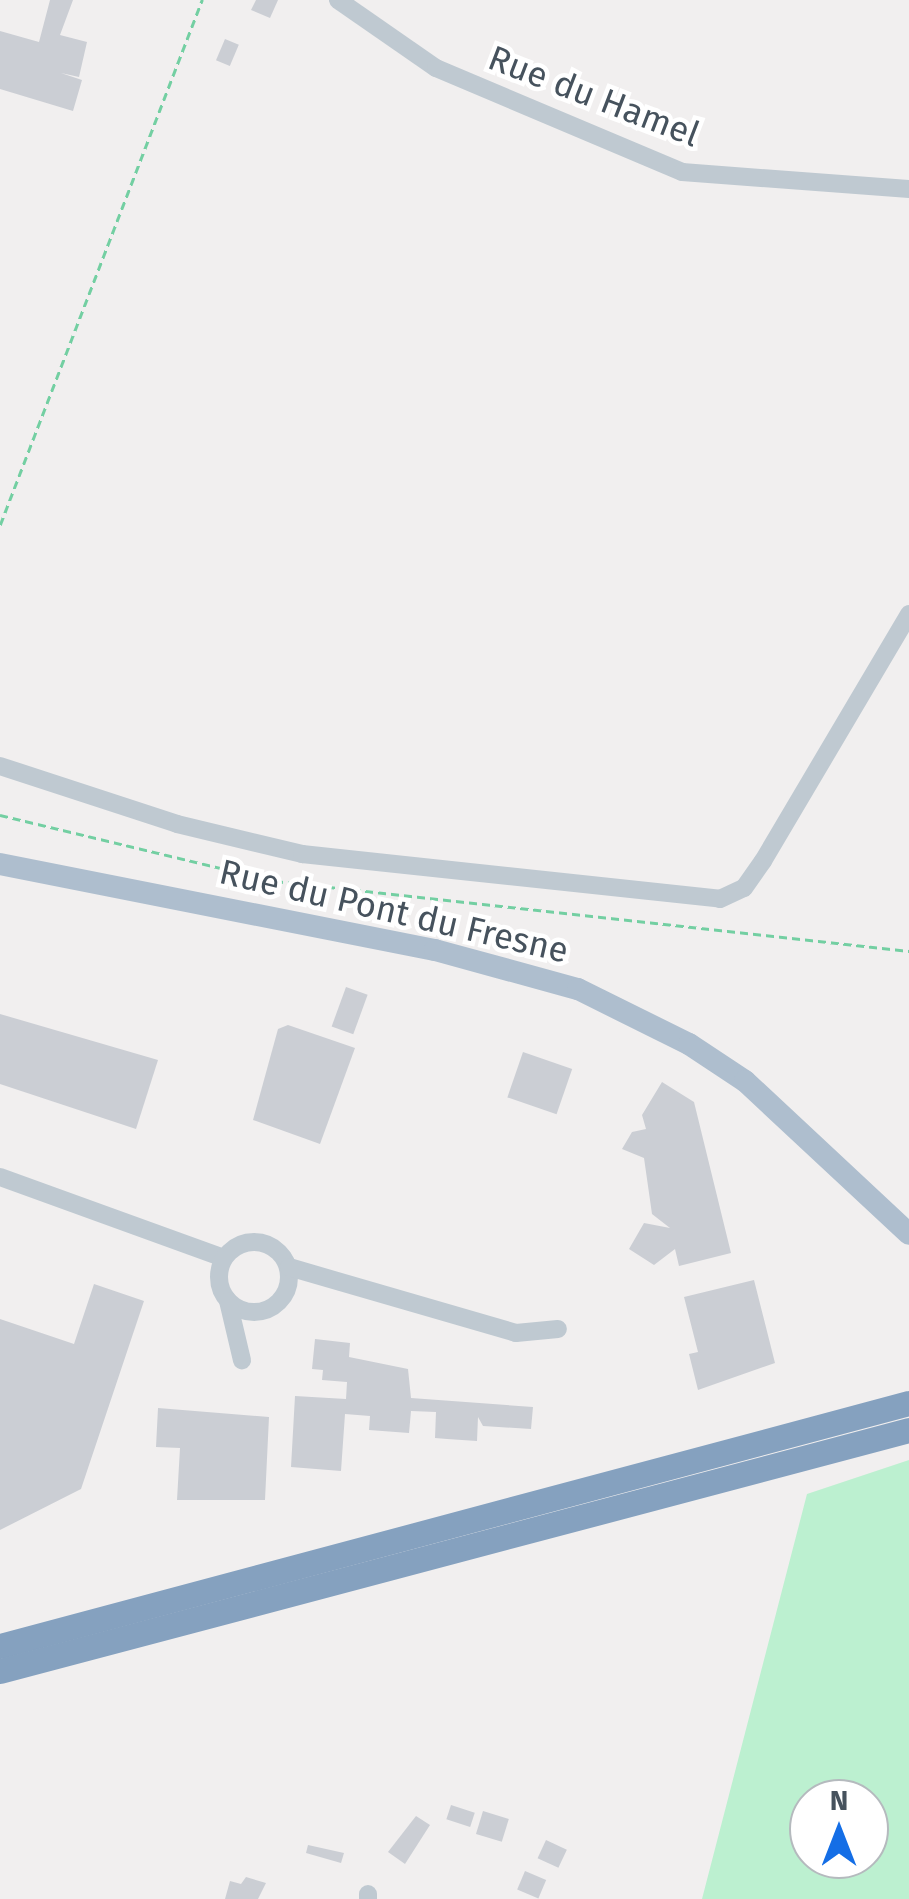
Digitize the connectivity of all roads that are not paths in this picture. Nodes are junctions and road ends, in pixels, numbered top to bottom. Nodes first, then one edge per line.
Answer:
1 (338, 0) edge
2 (909, 189) edge
3 (909, 614) edge
4 (0, 766) edge
5 (0, 864) edge
6 (0, 876) edge
7 (81, 878) junction
8 (0, 1177) edge
9 (909, 1234) edge
10 (224, 1258) junction
11 (289, 1268) junction
12 (228, 1300) junction
13 (558, 1329) dead end
14 (242, 1360) dead end
15 (909, 1403) edge
16 (909, 1430) edge
17 (0, 1646) edge
18 (0, 1671) edge

1 - 2 street, Rue du Hamel
3 - 4 street
5 - 7 main road, Rue du Pont du Fresne
6 - 7 main road, Rue du Pont du Fresne
7 - 9 main road, Rue du Pont du Fresne
8 - 10 street
10 - 11 street
10 - 12 street
11 - 12 street
11 - 13 street
12 - 14 street
15 - 17 highway
16 - 18 highway

